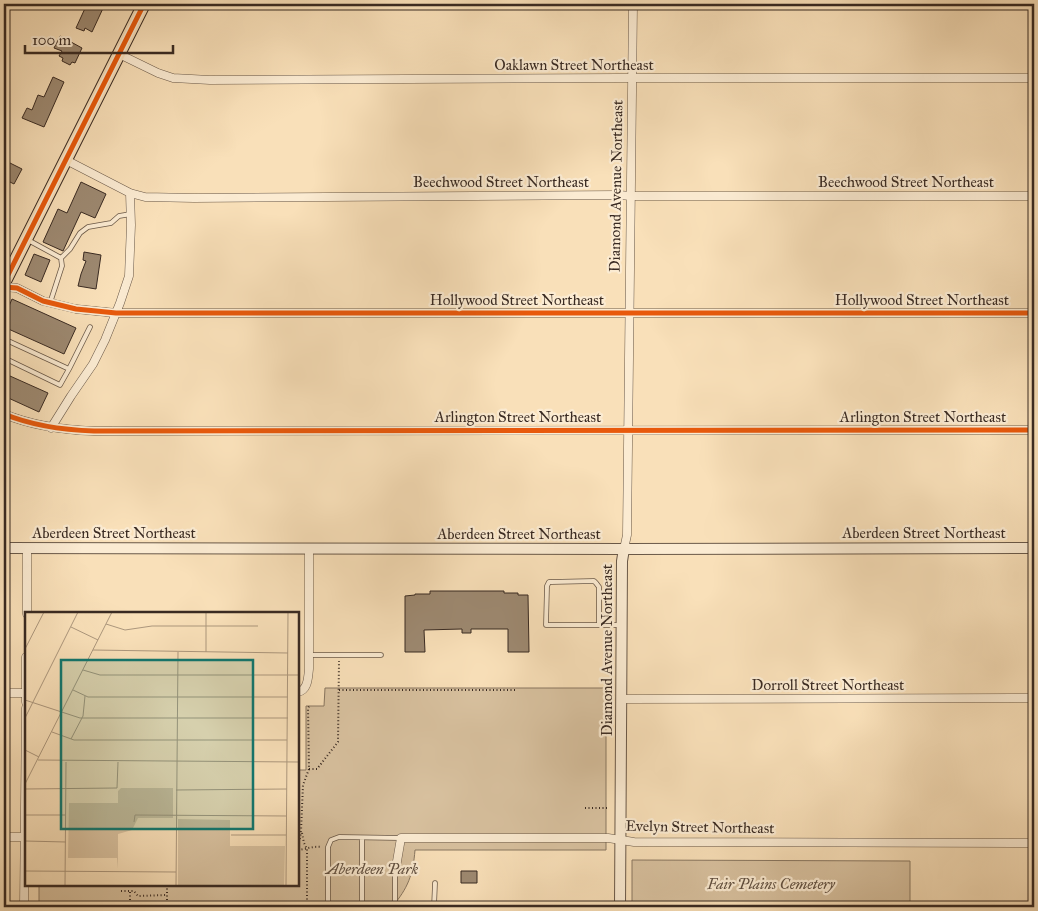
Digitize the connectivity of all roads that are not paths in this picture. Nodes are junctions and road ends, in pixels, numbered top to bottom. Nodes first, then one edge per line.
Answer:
1 (144, 4) edge
2 (633, 4) edge
3 (119, 54) junction
4 (632, 78) junction
5 (1034, 78) edge
6 (66, 160) junction
7 (130, 193) junction
8 (631, 196) junction
9 (1034, 196) edge
10 (131, 214) junction
11 (26, 240) junction
12 (61, 258) junction
13 (4, 285) edge
14 (50, 302) junction
15 (116, 313) junction
16 (630, 313) junction
17 (1034, 313) edge
18 (90, 327) dead end
19 (4, 339) edge
20 (4, 358) edge
21 (69, 369) junction
22 (4, 414) edge
23 (51, 428) junction
24 (629, 430) junction
25 (1034, 430) edge
26 (4, 548) edge
27 (27, 548) junction
28 (309, 548) junction
29 (1034, 548) edge
30 (624, 549) junction
31 (27, 612) edge
32 (599, 625) junction
33 (622, 626) junction
34 (309, 655) junction
35 (381, 655) dead end
36 (299, 692) edge
37 (4, 693) edge
38 (25, 693) edge
39 (1034, 698) edge
40 (622, 699) junction
41 (4, 837) edge
42 (25, 837) edge
43 (362, 838) junction
44 (401, 838) junction
45 (621, 840) junction
46 (1034, 843) edge
47 (395, 872) joint
48 (434, 883) dead end
49 (24, 907) edge
50 (328, 907) edge
51 (362, 907) edge
52 (395, 907) edge
53 (434, 907) edge
54 (620, 907) edge

1 - 3 main road
2 - 4 street, Diamond Avenue Northeast
3 - 4 street, Oaklawn Street Northeast
3 - 6 main road
4 - 5 street, Oaklawn Street Northeast
4 - 8 street, Diamond Avenue Northeast
6 - 7 street, Beechwood Street Northeast
6 - 11 main road
7 - 8 street, Beechwood Street Northeast
7 - 10 street
8 - 9 street, Beechwood Street Northeast
8 - 16 street, Diamond Avenue Northeast
10 - 12 lane
10 - 15 street
11 - 12 lane
11 - 13 main road
12 - 14 lane
13 - 14 street, Hollywood Street Northeast
14 - 15 street, Hollywood Street Northeast
15 - 16 street, Hollywood Street Northeast
15 - 23 street
16 - 17 street, Hollywood Street Northeast
16 - 24 street, Diamond Avenue Northeast
18 - 21 lane
19 - 21 lane
20 - 21 lane
22 - 23 street, Arlington Street Northeast
23 - 24 street, Arlington Street Northeast
24 - 25 street, Arlington Street Northeast
24 - 30 street, Diamond Avenue Northeast
26 - 27 street, Aberdeen Street Northeast
27 - 28 street, Aberdeen Street Northeast
27 - 31 street
28 - 30 street, Aberdeen Street Northeast
28 - 34 street
29 - 30 street, Aberdeen Street Northeast
30 - 33 street, Diamond Avenue Northeast
32 - 32 lane
32 - 33 lane
33 - 40 street, Diamond Avenue Northeast
34 - 35 lane
34 - 36 street
37 - 38 street
39 - 40 street, Dorroll Street Northeast
40 - 45 street, Diamond Avenue Northeast
41 - 42 street
42 - 49 street
43 - 44 lane
43 - 50 lane
43 - 51 lane
44 - 45 street, Evelyn Street Northeast
44 - 47 street
45 - 46 street, Evelyn Street Northeast
45 - 54 street, Diamond Avenue Northeast
47 - 52 lane
48 - 53 lane

